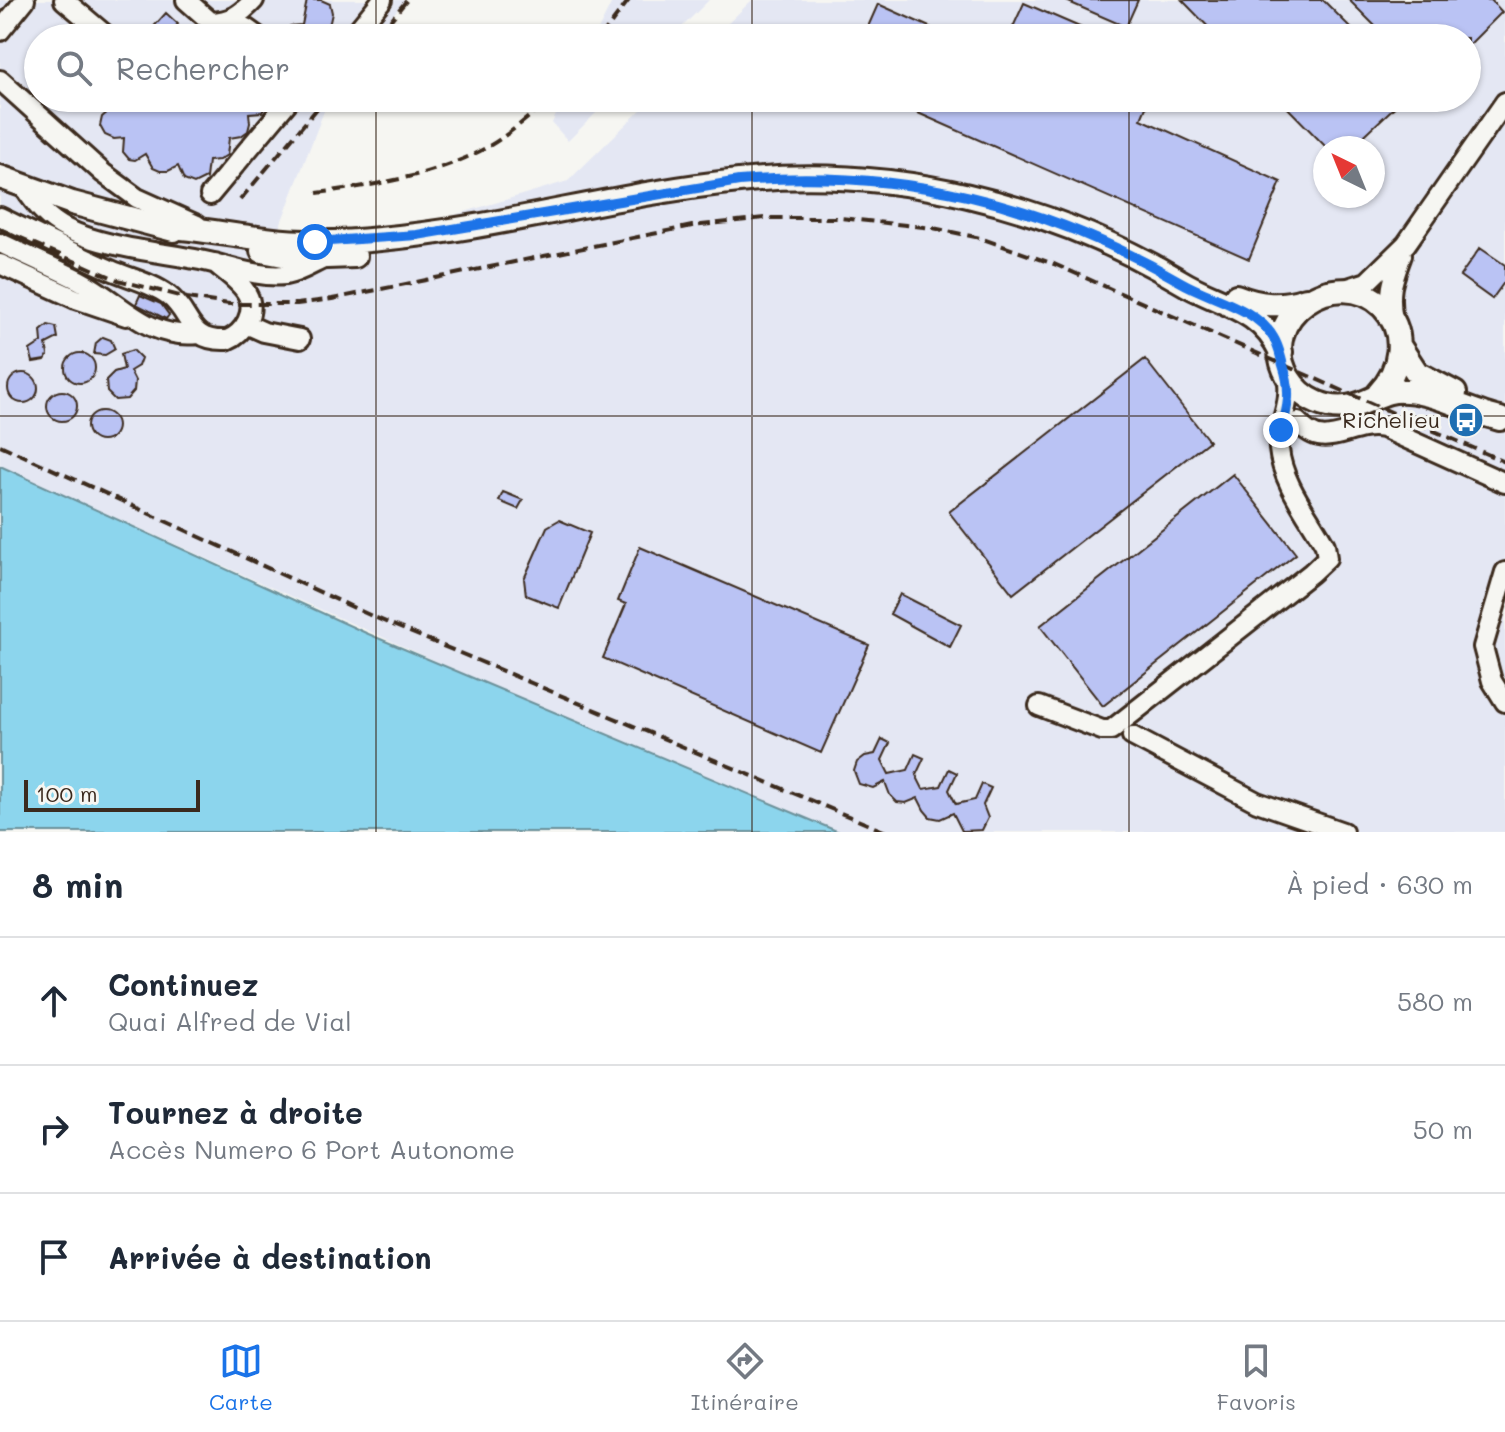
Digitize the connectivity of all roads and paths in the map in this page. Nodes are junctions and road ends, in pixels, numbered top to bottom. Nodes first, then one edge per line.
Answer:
1 (25, 0) edge
2 (64, 0) edge
3 (186, 0) edge
4 (254, 0) edge
5 (382, 0) edge
6 (92, 24) edge
7 (219, 24) edge
8 (227, 24) edge
9 (362, 24) edge
10 (0, 31) edge
11 (0, 80) edge
12 (24, 102) edge
13 (1505, 102) edge
14 (35, 112) edge
15 (279, 112) edge
16 (7, 178) edge
17 (210, 195) dead end
18 (581, 207) junction
19 (0, 217) edge
20 (163, 226) junction
21 (214, 231) junction
22 (0, 243) edge
23 (1406, 244) junction
24 (0, 253) edge
25 (325, 257) junction
26 (215, 263) junction
27 (0, 264) edge
28 (1156, 266) junction
29 (1345, 289) junction
30 (1306, 299) junction
31 (140, 321) junction
32 (1393, 321) junction
33 (246, 324) junction
34 (199, 334) junction
35 (300, 339) dead end
36 (1400, 347) junction
37 (1281, 352) junction
38 (1287, 375) junction
39 (1378, 394) junction
40 (1324, 405) junction
41 (1502, 420) edge
42 (1298, 422) junction
43 (1280, 439) junction
44 (1505, 483) edge
45 (1505, 572) edge
46 (1505, 702) edge
47 (1039, 706) dead end
48 (1132, 736) dead end
49 (1343, 832) edge

1 - 10 street
2 - 6 street
3 - 7 street
4 - 8 street
5 - 9 street
11 - 12 street
13 - 23 street
14 - 21 street
15 - 17 street
16 - 20 main road
16 - 26 street
18 - 21 main road
18 - 25 main road
18 - 28 main road
19 - 34 street
20 - 21 main road
20 - 25 main road
22 - 31 street
23 - 29 street
23 - 32 street
24 - 31 street
25 - 26 street
26 - 33 street
27 - 31 street
28 - 30 main road
28 - 37 main road
29 - 30 main road
29 - 32 main road
30 - 37 main road
31 - 34 street
32 - 36 main road
33 - 34 street
33 - 35 street
36 - 39 main road
36 - 41 main road
37 - 38 main road
38 - 40 main road
38 - 43 street
39 - 40 main road
39 - 41 main road
40 - 42 street
42 - 43 street
42 - 44 street
43 - 47 street
45 - 46 street
48 - 49 street

